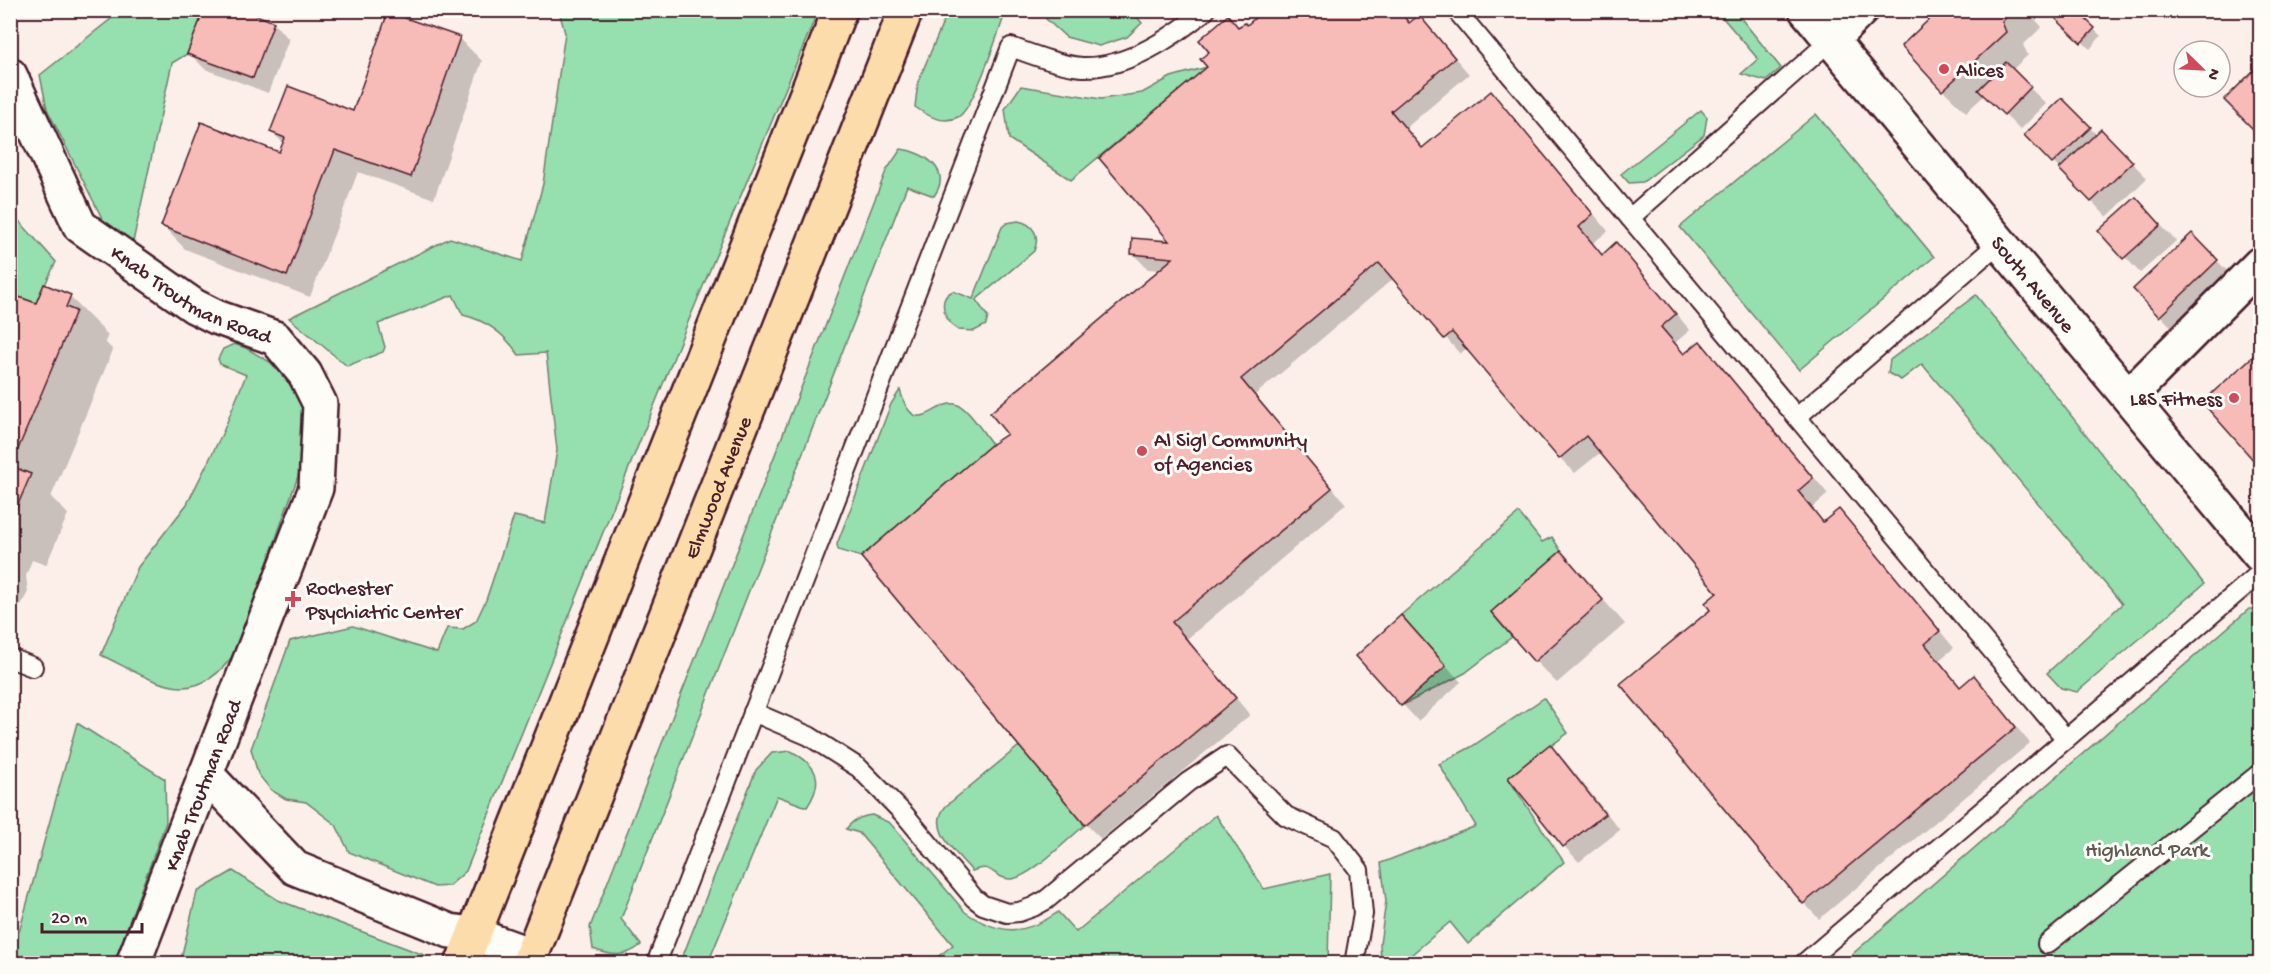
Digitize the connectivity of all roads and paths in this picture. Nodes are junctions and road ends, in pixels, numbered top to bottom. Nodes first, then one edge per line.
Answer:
1 (840, 10) edge
2 (906, 10) edge
3 (1206, 10) edge
4 (1456, 10) edge
5 (1806, 10) edge
6 (1861, 10) edge
7 (1831, 40) junction
8 (10, 75) edge
9 (1630, 218) junction
10 (2000, 243) junction
11 (2260, 264) edge
12 (2129, 396) junction
13 (1797, 417) junction
14 (2260, 555) edge
15 (2260, 573) edge
16 (10, 658) edge
17 (33, 667) dead end
18 (753, 712) junction
19 (2066, 739) junction
20 (2260, 773) edge
21 (206, 774) junction
22 (2047, 944) dead end
23 (468, 949) edge
24 (536, 961) edge
25 (133, 963) edge
26 (656, 963) edge
27 (1354, 963) edge
28 (1803, 963) edge

1 - 23 main road
2 - 24 main road, Elmwood Avenue
3 - 18 lane
4 - 9 lane
5 - 7 street, South Avenue
6 - 7 street
7 - 9 lane
7 - 10 street, South Avenue
8 - 21 street, Knab Troutman Road
9 - 13 lane
10 - 12 street, South Avenue
10 - 13 lane
11 - 12 street
12 - 14 street, South Avenue
13 - 19 lane
15 - 19 lane
16 - 17 lane
18 - 26 lane
18 - 27 lane
19 - 28 lane
20 - 22 lane
21 - 23 street
21 - 25 street, Knab Troutman Road
23 - 24 street

